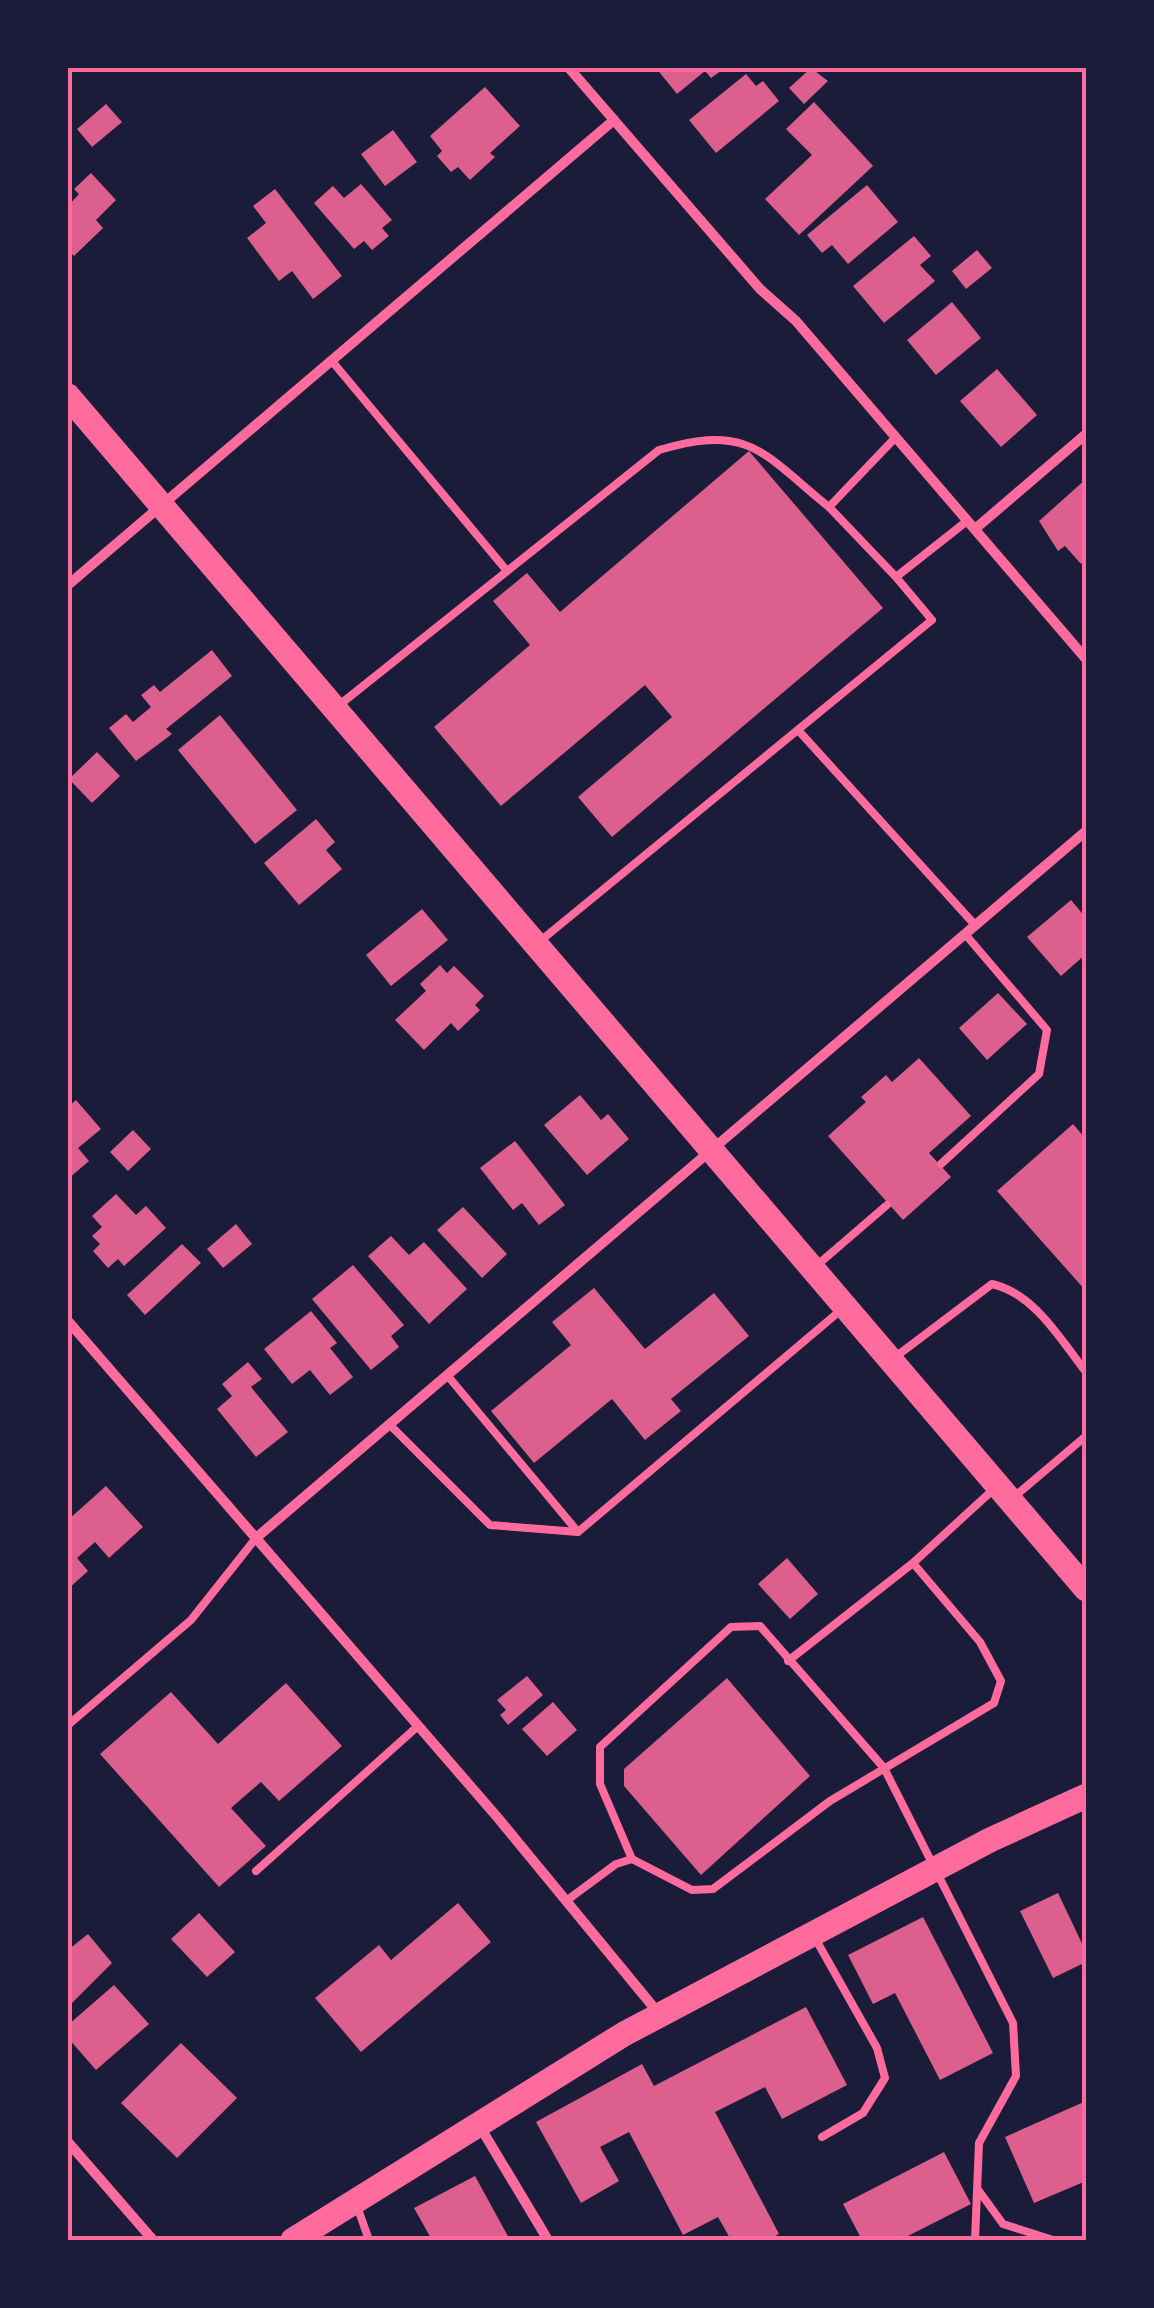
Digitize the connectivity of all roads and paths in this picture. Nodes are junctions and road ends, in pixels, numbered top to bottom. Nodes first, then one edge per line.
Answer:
1 (570, 68) edge
2 (614, 120) junction
3 (331, 360) junction
4 (68, 396) edge
5 (1086, 434) edge
6 (896, 437) junction
7 (160, 505) junction
8 (829, 507) junction
9 (971, 525) junction
10 (507, 570) junction
11 (896, 576) junction
12 (68, 585) edge
13 (1086, 659) edge
14 (334, 709) junction
15 (798, 730) junction
16 (1086, 830) edge
17 (975, 925) junction
18 (964, 934) junction
19 (535, 945) junction
20 (709, 1150) junction
21 (941, 1164) dead end
22 (887, 1205) dead end
23 (812, 1270) junction
24 (844, 1308) junction
25 (68, 1321) edge
26 (890, 1360) junction
27 (1086, 1372) edge
28 (447, 1375) junction
29 (389, 1424) junction
30 (1086, 1436) edge
31 (1004, 1493) junction
32 (578, 1532) junction
33 (256, 1538) junction
34 (913, 1563) junction
35 (1086, 1589) edge
36 (788, 1661) junction
37 (68, 1725) edge
38 (418, 1726) junction
39 (884, 1768) junction
40 (1086, 1796) edge
41 (632, 1859) junction
42 (936, 1868) junction
43 (256, 1870) dead end
44 (566, 1901) junction
45 (812, 1934) junction
46 (660, 2015) junction
47 (478, 2124) junction
48 (822, 2138) dead end
49 (68, 2142) edge
50 (979, 2191) junction
51 (355, 2202) junction
52 (153, 2240) edge
53 (294, 2240) edge
54 (369, 2240) edge
55 (548, 2240) edge
56 (975, 2240) edge
57 (1054, 2240) edge

1 - 2 street
2 - 3 street
2 - 6 street
3 - 7 street
3 - 10 lane
4 - 7 main road
5 - 9 street
6 - 8 lane
6 - 9 street
7 - 12 street
7 - 14 main road
8 - 10 lane
8 - 11 lane
9 - 11 lane
9 - 13 street
10 - 14 lane
11 - 15 lane
14 - 19 main road
15 - 17 lane
15 - 19 lane
16 - 17 street
17 - 18 street
18 - 20 street
18 - 21 lane
19 - 20 main road
20 - 23 main road
20 - 28 street
22 - 23 lane
23 - 24 main road
24 - 26 main road
24 - 32 lane
25 - 33 street
26 - 27 lane
26 - 31 main road
28 - 29 street
28 - 32 lane
29 - 32 lane
29 - 33 street
30 - 31 lane
31 - 34 lane
31 - 35 main road
33 - 37 lane
33 - 38 street
34 - 36 lane
34 - 39 lane
36 - 39 lane
36 - 41 lane
38 - 43 lane
38 - 44 street
39 - 41 lane
39 - 42 lane
40 - 42 main road
41 - 44 lane
42 - 45 main road
42 - 50 lane
44 - 46 street
45 - 46 main road
45 - 48 lane
46 - 47 main road
47 - 51 main road
47 - 55 street
49 - 52 street
50 - 56 lane
50 - 57 lane
51 - 53 main road
51 - 54 lane

